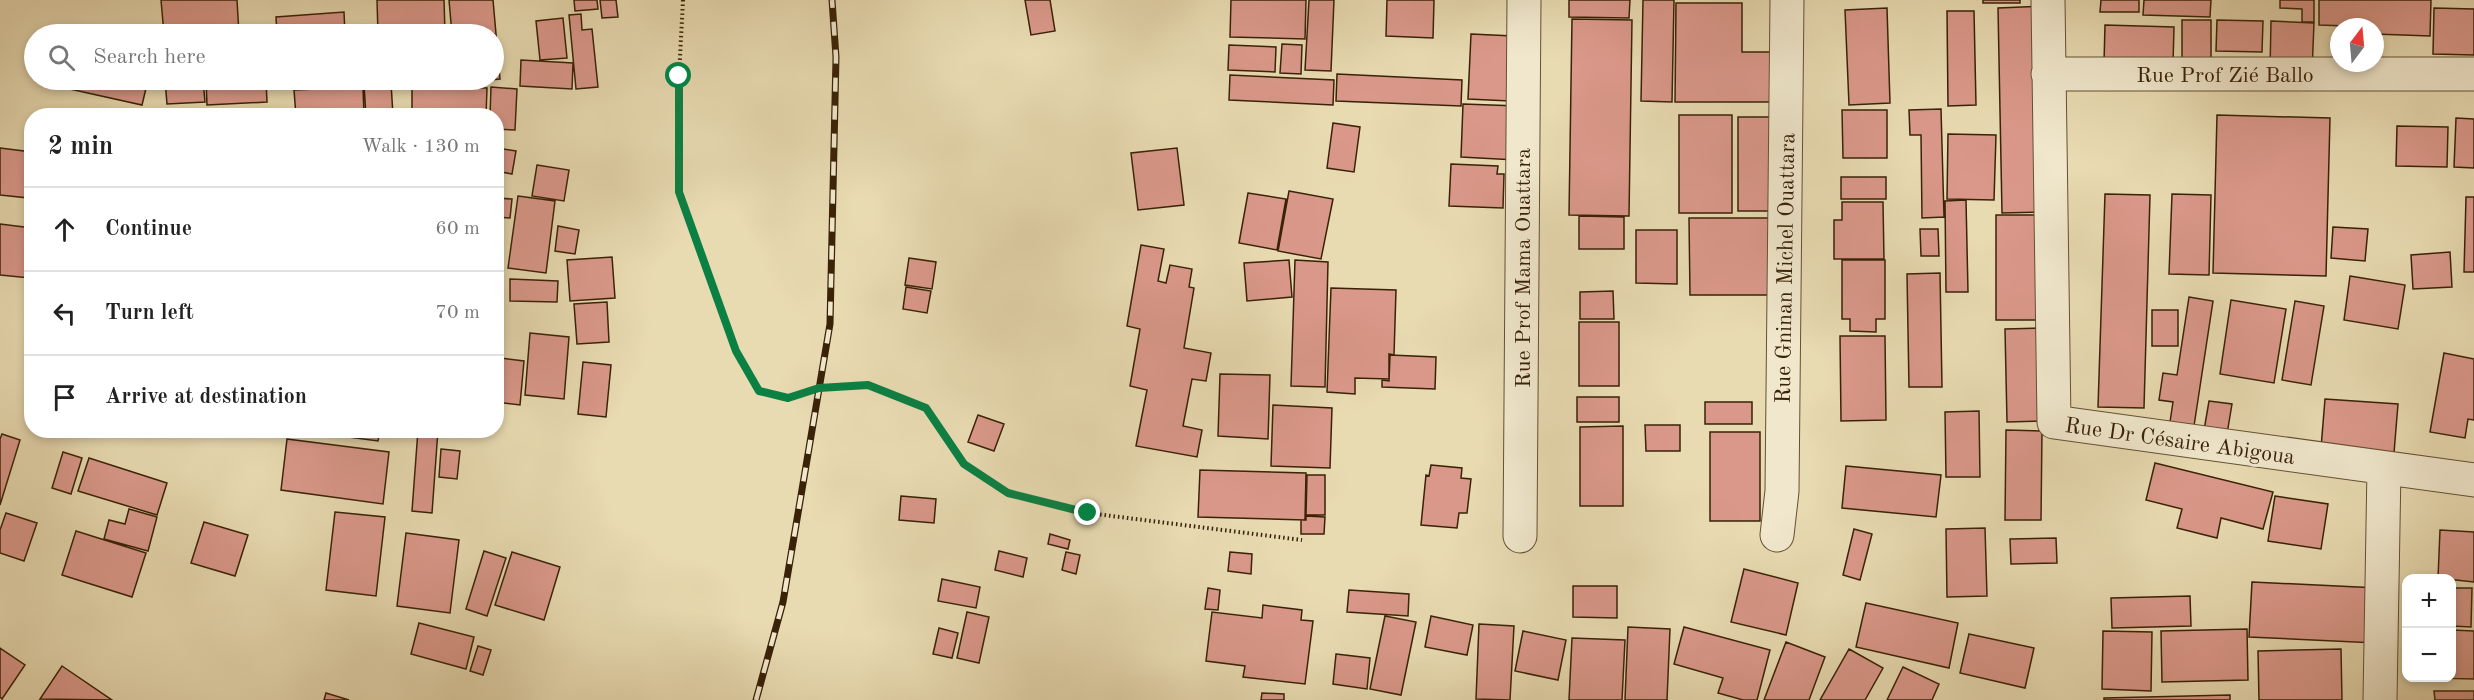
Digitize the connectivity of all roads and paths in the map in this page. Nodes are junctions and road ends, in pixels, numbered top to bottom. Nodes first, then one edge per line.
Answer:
1 (684, 0) edge
2 (1524, 0) edge
3 (1787, 0) edge
4 (2048, 0) edge
5 (2048, 74) junction
6 (2474, 74) edge
7 (2384, 468) junction
8 (2474, 480) edge
9 (1778, 535) dead end
10 (1520, 536) dead end
11 (1302, 540) dead end
12 (2380, 700) edge

1 - 11 path
2 - 10 street, Rue Prof Mama Ouattara
3 - 9 street, Rue Gninan Michel Ouattara
4 - 5 street, Rue Dr Césaire Abigoua
5 - 6 street, Rue Prof Zié Ballo
5 - 7 street, Rue Dr Césaire Abigoua
7 - 8 street, Rue Dr Césaire Abigoua
7 - 12 street

